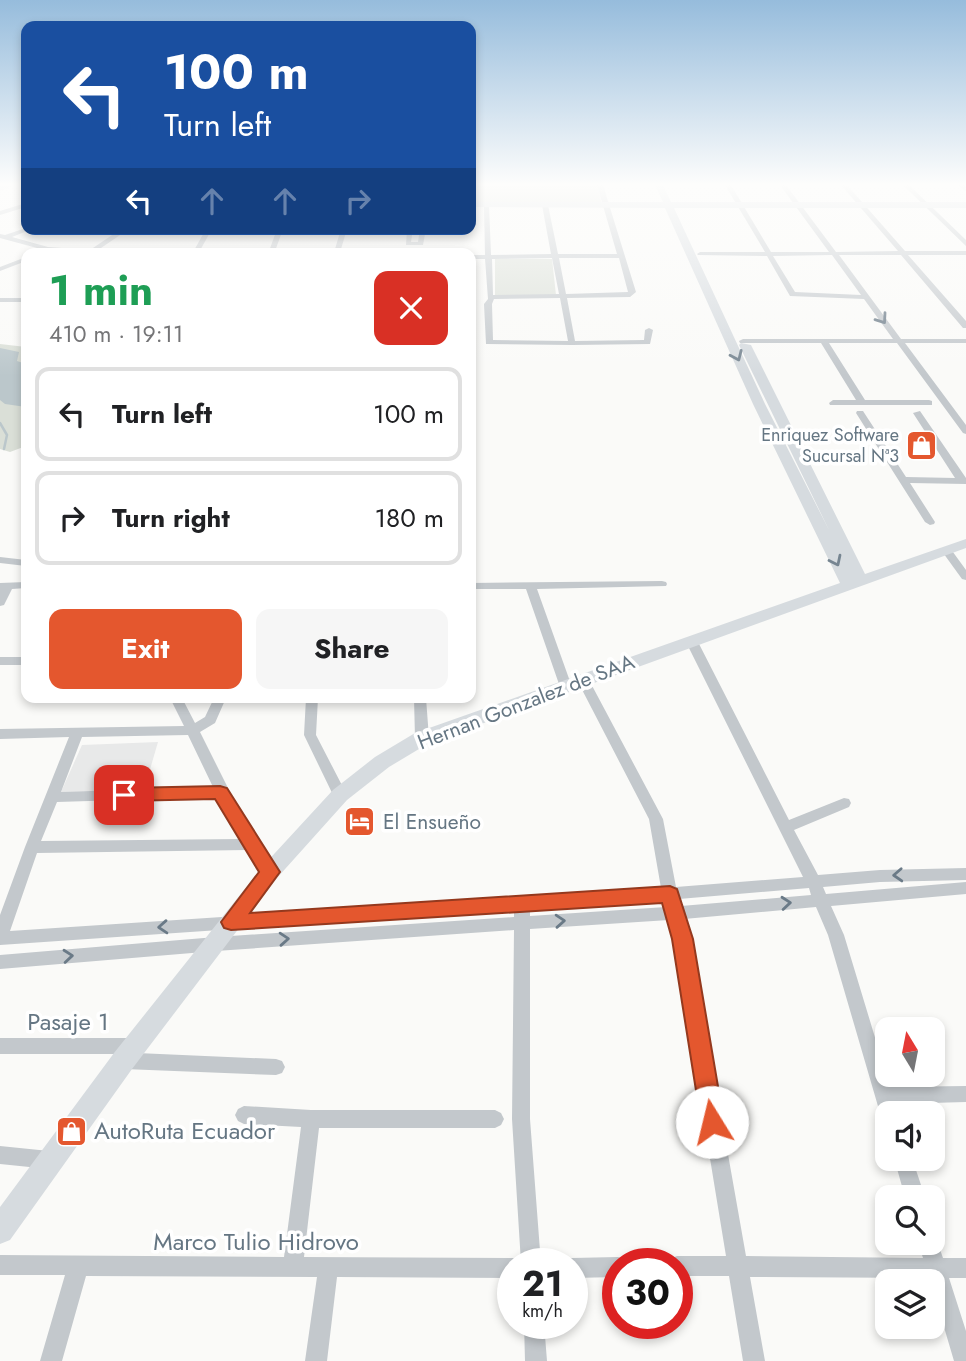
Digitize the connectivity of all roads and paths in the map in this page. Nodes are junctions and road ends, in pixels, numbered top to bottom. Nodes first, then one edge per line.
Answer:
1 (489, 249) edge
2 (555, 249) edge
3 (620, 249) edge
4 (692, 249) edge
5 (695, 249) edge
6 (768, 249) edge
7 (832, 249) edge
8 (898, 249) edge
9 (836, 253) junction
10 (902, 253) junction
11 (966, 253) edge
12 (700, 254) junction
13 (771, 254) junction
14 (557, 256) junction
15 (622, 256) junction
16 (476, 257) edge
17 (489, 257) junction
18 (21, 261) edge
19 (0, 269) edge
20 (495, 297) junction
21 (562, 297) junction
22 (21, 298) edge
23 (867, 298) junction
24 (1, 300) edge
25 (966, 326) edge
26 (649, 330) dead end
27 (743, 341) junction
28 (897, 341) junction
29 (966, 341) edge
30 (824, 342) junction
31 (572, 343) junction
32 (833, 403) dead end
33 (929, 403) dead end
34 (861, 408) junction
35 (917, 413) dead end
36 (966, 431) edge
37 (902, 480) junction
38 (964, 481) edge
39 (930, 522) dead end
40 (966, 543) edge
41 (946, 550) junction
42 (0, 560) edge
43 (21, 562) edge
44 (966, 577) edge
45 (662, 584) dead end
46 (855, 584) junction
47 (4, 586) edge
48 (476, 586) edge
49 (531, 586) junction
50 (0, 603) edge
51 (691, 640) junction
52 (0, 661) edge
53 (21, 661) edge
54 (583, 680) junction
55 (566, 687) junction
56 (179, 703) edge
57 (218, 703) edge
58 (312, 703) edge
59 (420, 703) edge
60 (193, 730) junction
61 (77, 733) junction
62 (0, 735) edge
63 (422, 738) junction
64 (220, 792) junction
65 (340, 795) junction
66 (52, 797) junction
67 (844, 803) dead end
68 (786, 827) junction
69 (250, 844) junction
70 (32, 847) junction
71 (270, 872) junction
72 (966, 874) edge
73 (813, 881) junction
74 (966, 888) edge
75 (670, 894) junction
76 (821, 900) junction
77 (522, 904) junction
78 (675, 914) junction
79 (231, 922) junction
80 (520, 924) junction
81 (0, 938) edge
82 (216, 944) junction
83 (0, 962) edge
84 (0, 1046) edge
85 (130, 1054) junction
86 (276, 1067) dead end
87 (966, 1094) edge
88 (886, 1101) edge
89 (916, 1101) edge
90 (244, 1115) dead end
91 (311, 1119) junction
92 (495, 1119) dead end
93 (0, 1155) edge
94 (49, 1160) junction
95 (0, 1230) edge
96 (530, 1248) edge
97 (932, 1255) edge
98 (0, 1265) edge
99 (737, 1265) junction
100 (693, 1266) edge
101 (78, 1267) junction
102 (293, 1268) junction
103 (497, 1268) edge
104 (966, 1268) edge
105 (328, 1269) junction
106 (936, 1269) junction
107 (945, 1298) edge
108 (535, 1339) edge
109 (51, 1361) edge
110 (316, 1361) edge
111 (536, 1361) edge
112 (754, 1361) edge
113 (965, 1361) edge

1 - 17 street
2 - 14 street
3 - 15 street
4 -> 46 street
5 - 12 street
6 - 13 street
7 - 9 street
8 - 10 street
9 - 10 street
9 - 13 street
9 - 23 street
10 - 11 street
10 - 25 street
12 - 13 street
12 - 27 street
13 - 23 street
14 - 15 street
14 - 17 street
14 - 21 street
15 - 21 street
16 - 17 street
17 - 20 street
18 - 19 street
20 - 21 street
20 - 31 street
21 - 31 street
22 - 24 street
23 -> 28 street
26 - 31 street
27 - 30 street
27 - 46 street
28 - 29 street
28 - 30 street
28 - 36 street
30 - 34 street
32 - 34 street
33 - 34 street
34 - 37 street
35 - 38 street
37 - 38 street
37 - 39 street
40 - 41 street, Hernan Gonzalez de SAA
41 - 44 street
41 - 46 street, Hernan Gonzalez de SAA
42 - 43 street
45 - 49 street
46 - 51 street, Hernan Gonzalez de SAA
47 - 50 street
48 - 49 street
49 - 55 street
51 - 54 street, Hernan Gonzalez de SAA
51 - 68 street
52 - 53 street
54 - 55 street, Hernan Gonzalez de SAA
54 - 75 street
55 - 63 street, Hernan Gonzalez de SAA
56 - 60 street
57 - 60 street
58 - 65 street
59 - 63 street
60 - 61 street
60 - 64 street
61 - 62 street
61 - 66 street
63 - 65 street, Hernan Gonzalez de SAA
64 - 66 street
64 - 69 street
65 - 71 street, Hernan Gonzalez de SAA
66 - 70 street
67 - 68 street
68 - 73 street
69 - 70 street
69 - 71 street
70 - 81 street
71 - 79 street, Hernan Gonzalez de SAA
72 -> 73 street
73 - 75 street
73 - 76 street
74 - 76 street
75 - 77 street
75 - 78 street
78 -> 76 street
76 - 88 street
77 - 79 street
77 - 80 street
80 -> 78 street
78 - 99 street
79 -> 81 street
79 - 82 street, Hernan Gonzalez de SAA
82 -> 80 street
80 - 96 street
83 -> 82 street
82 - 85 street, Hernan Gonzalez de SAA
84 - 85 street, Pasaje 1
85 - 86 street, Pasaje 1
85 - 94 street, Hernan Gonzalez de SAA
87 - 89 street
90 - 91 street
91 - 92 street
91 - 102 street
93 - 94 street
94 - 95 street, Hernan Gonzalez de SAA
97 - 106 street
98 - 101 street, Marco Tulio Hidrovo
99 - 100 street
99 - 106 street
99 - 112 street
101 - 102 street, Marco Tulio Hidrovo
101 - 109 street
102 - 105 street, Marco Tulio Hidrovo
103 - 105 street, Marco Tulio Hidrovo
104 - 106 street
105 - 110 street
107 - 113 street
108 - 111 street

